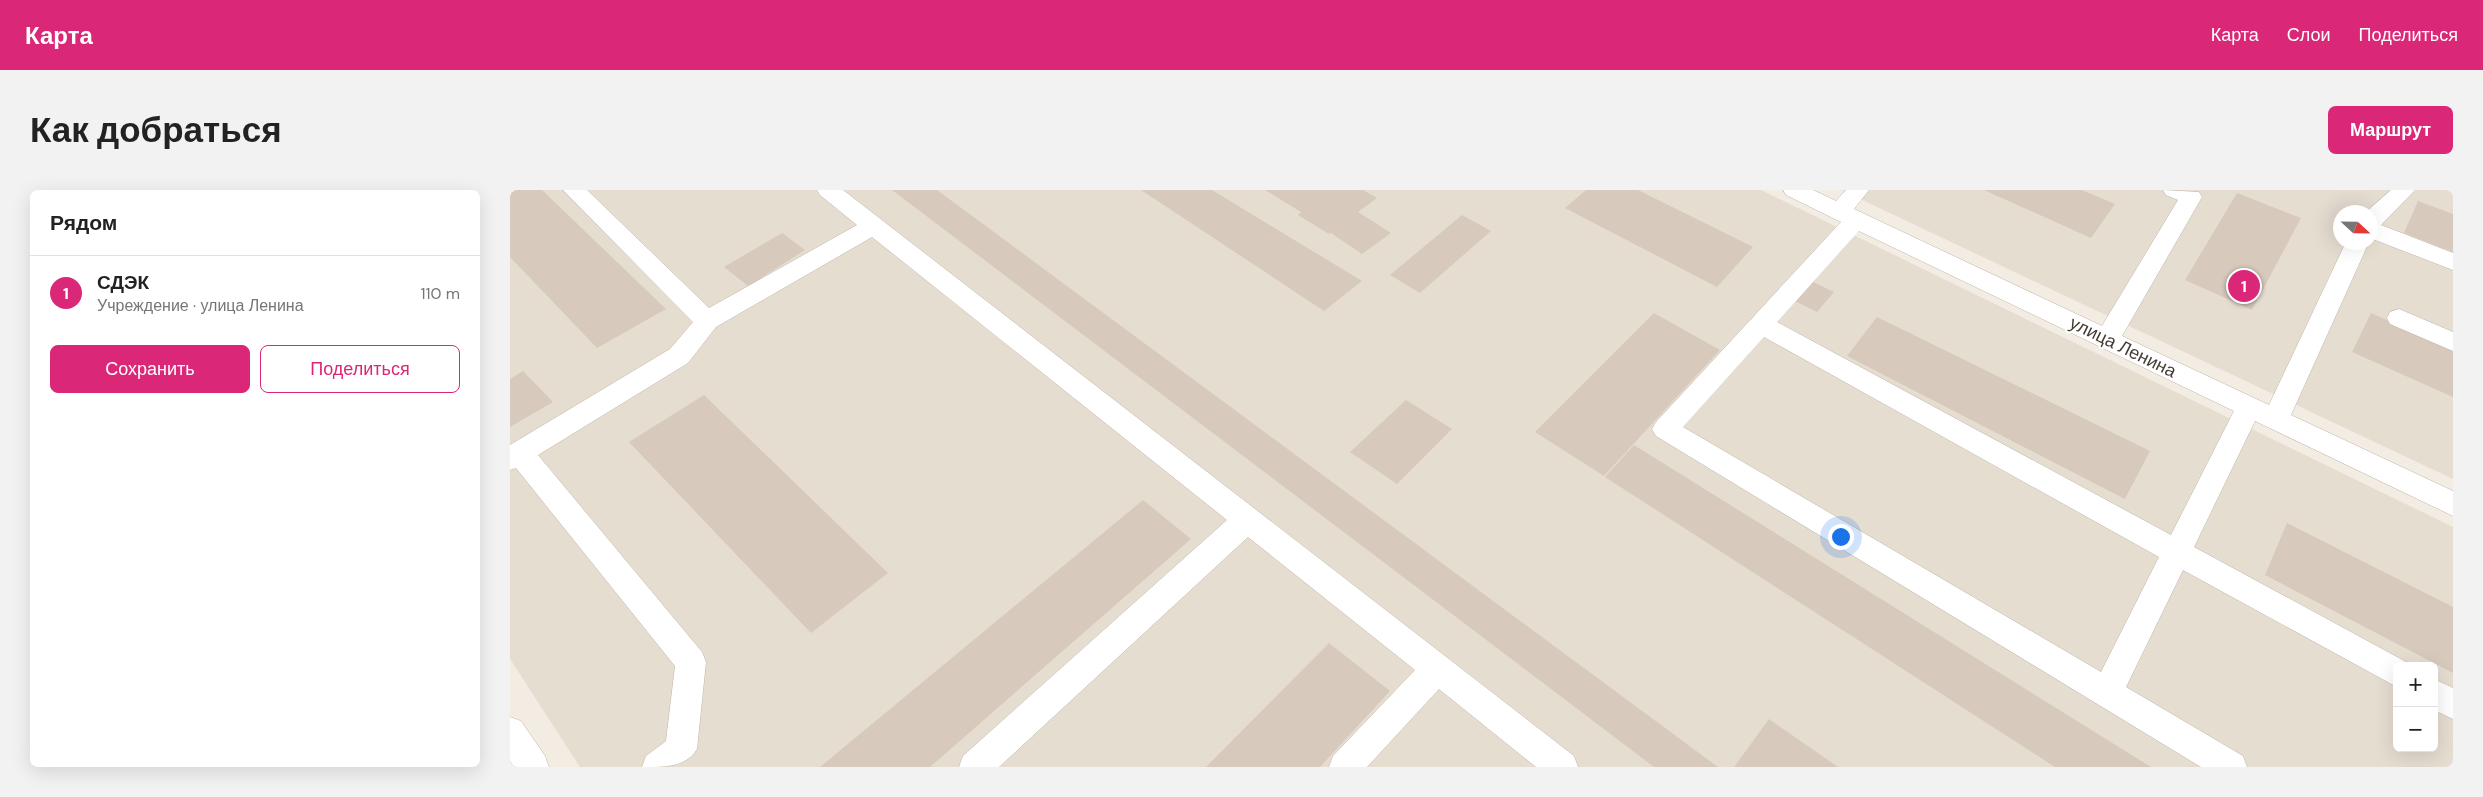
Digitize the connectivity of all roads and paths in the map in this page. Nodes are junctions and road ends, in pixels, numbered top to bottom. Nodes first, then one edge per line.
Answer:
1 (574, 190) edge
2 (828, 190) edge
3 (1794, 190) edge
4 (1858, 190) edge
5 (2174, 190) edge
6 (2404, 190) edge
7 (2378, 214) edge
8 (1848, 216) junction
9 (873, 226) junction
10 (2378, 233) edge
11 (2354, 250) edge
12 (2453, 262) edge
13 (2399, 318) dead end
14 (707, 321) junction
15 (1761, 324) junction
16 (2107, 340) junction
17 (2453, 342) edge
18 (2249, 407) junction
19 (2275, 420) junction
20 (515, 456) edge
21 (2453, 504) edge
22 (1247, 520) junction
23 (2177, 552) junction
24 (1436, 669) junction
25 (2393, 671) edge
26 (2107, 692) junction
27 (2438, 696) edge
28 (2453, 704) edge
29 (510, 732) edge
30 (533, 767) edge
31 (658, 767) edge
32 (975, 767) edge
33 (1345, 767) edge
34 (1562, 767) edge
35 (2231, 767) edge

1 - 14 street
2 - 9 street
3 - 8 street, улица Ленина
4 - 8 street
5 - 16 street
6 - 7 street
8 - 15 street
8 - 16 street, улица Ленина
9 - 14 street
9 - 22 street
10 - 12 street
11 - 19 street
13 - 17 street
14 - 20 street
15 - 23 street
15 - 26 street
16 - 18 street, улица Ленина
18 - 19 street, улица Ленина
18 - 23 street
19 - 21 street, улица Ленина
20 - 31 street
22 - 24 street
22 - 32 street
23 - 25 street
23 - 26 street
24 - 33 street
24 - 34 street
26 - 35 street
27 - 28 street
29 - 30 street

